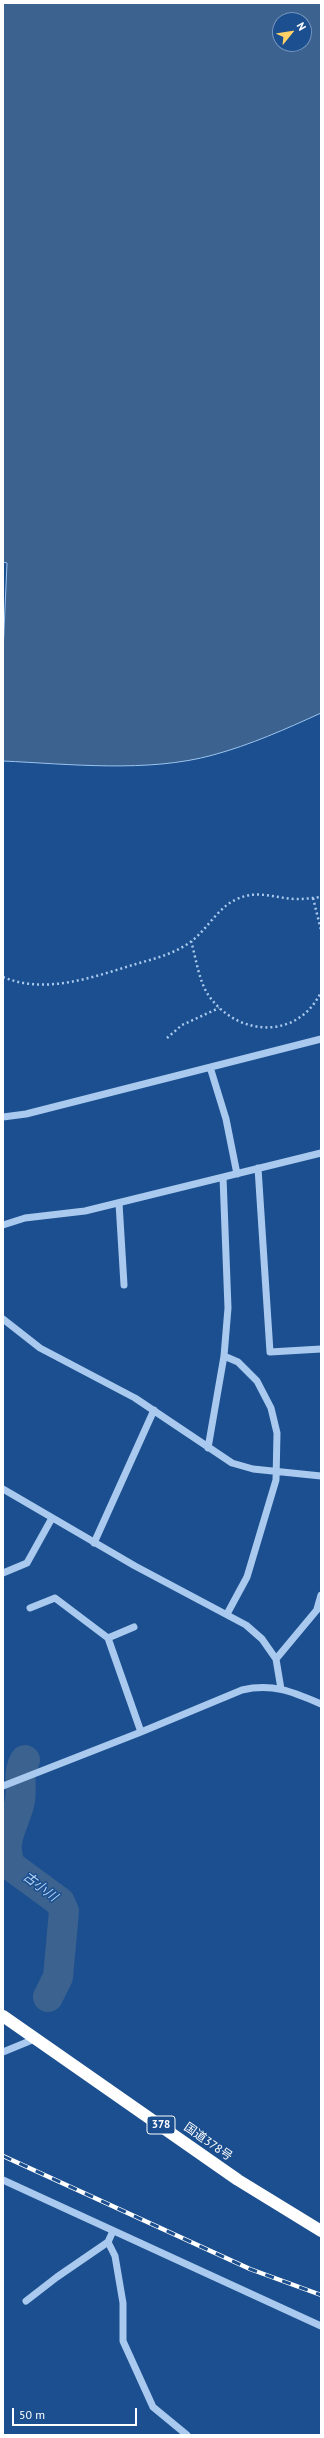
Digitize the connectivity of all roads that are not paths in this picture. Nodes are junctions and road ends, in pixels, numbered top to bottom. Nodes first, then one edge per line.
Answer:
1 (321, 1039) edge
2 (210, 1067) junction
3 (3, 1117) edge
4 (321, 1153) edge
5 (258, 1168) junction
6 (237, 1174) junction
7 (223, 1177) junction
8 (119, 1203) junction
9 (3, 1225) edge
10 (124, 1284) dead end
11 (3, 1318) edge
12 (321, 1349) edge
13 (224, 1356) junction
14 (154, 1410) junction
15 (208, 1448) junction
16 (277, 1472) junction
17 (321, 1476) edge
18 (3, 1489) edge
19 (52, 1518) junction
20 (94, 1543) junction
21 (3, 1573) edge
22 (321, 1595) edge
23 (319, 1607) edge
24 (30, 1608) dead end
25 (227, 1614) junction
26 (134, 1627) dead end
27 (108, 1638) junction
28 (276, 1659) junction
29 (281, 1689) junction
30 (321, 1704) edge
31 (141, 1732) junction
32 (3, 1786) edge
33 (3, 2016) edge
34 (37, 2038) junction
35 (3, 2052) edge
36 (3, 2180) edge
37 (113, 2231) junction
38 (321, 2231) edge
39 (108, 2242) junction
40 (26, 2301) dead end
41 (321, 2326) edge
42 (187, 2435) edge

1 - 2 street
2 - 3 street
2 - 6 street
4 - 5 street
5 - 6 street
5 - 12 street
6 - 7 street
7 - 8 street
7 - 13 street
8 - 9 street
8 - 10 street
11 - 14 street
13 - 15 street
13 - 16 street
14 - 15 street
14 - 20 street
15 - 16 street
16 - 17 street
16 - 25 street
18 - 19 street
19 - 20 street
19 - 21 street
20 - 25 street
22 - 23 street
23 - 28 street
24 - 27 street
25 - 28 street
26 - 27 street
27 - 31 street
28 - 29 street
29 - 30 street
29 - 31 street
31 - 32 street
33 - 34 highway, 国道378号 / 378
34 - 35 street
34 - 38 highway, 国道378号 / 378
36 - 37 street
37 - 39 street
37 - 41 street
39 - 40 street
39 - 42 street

